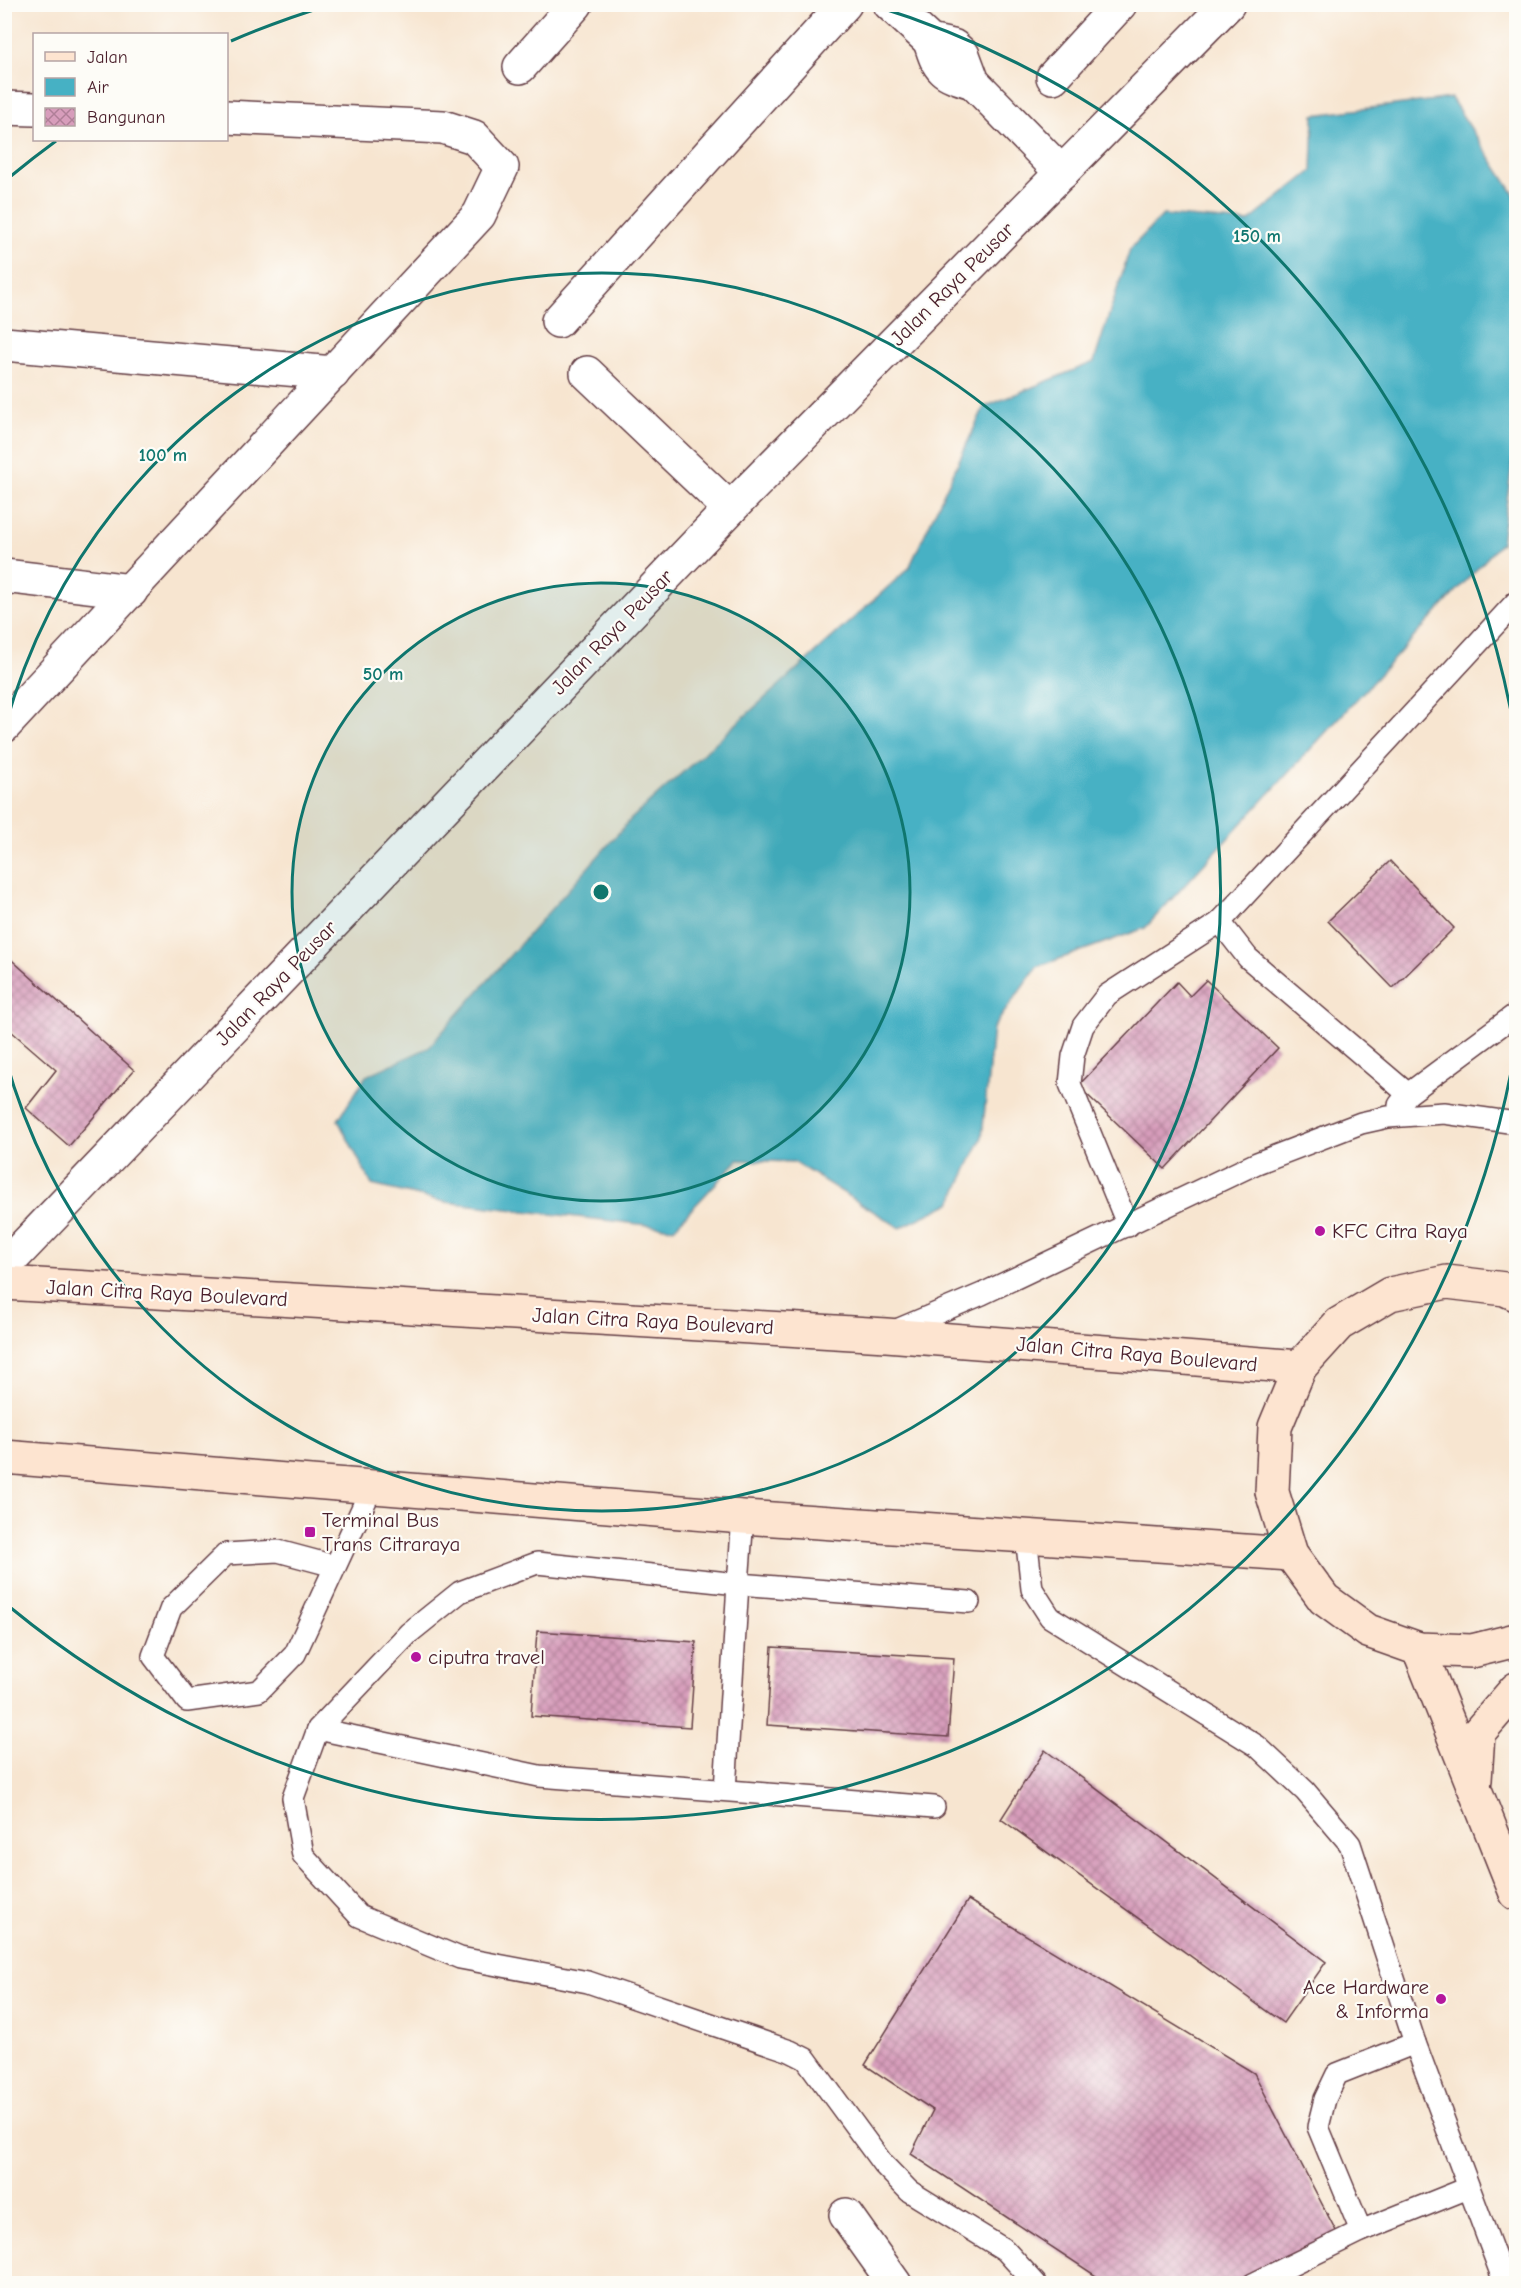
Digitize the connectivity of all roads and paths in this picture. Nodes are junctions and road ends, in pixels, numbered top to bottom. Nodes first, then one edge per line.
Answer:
1 (576, 4) edge
2 (845, 4) edge
3 (890, 4) edge
4 (1120, 4) edge
5 (1228, 4) edge
6 (520, 67) dead end
7 (1053, 77) dead end
8 (4, 108) edge
9 (33, 109) edge
10 (228, 117) edge
11 (1062, 173) junction
12 (558, 321) dead end
13 (4, 344) edge
14 (333, 373) junction
15 (587, 373) dead end
16 (730, 509) junction
17 (4, 576) edge
18 (131, 591) junction
19 (1516, 602) edge
20 (4, 726) edge
21 (1220, 922) junction
22 (1516, 1014) edge
23 (1408, 1094) junction
24 (1388, 1117) junction
25 (1516, 1123) edge
26 (1128, 1226) junction
27 (4, 1267) edge
28 (4, 1283) edge
29 (1516, 1294) edge
30 (886, 1335) junction
31 (1300, 1367) junction
32 (4, 1457) edge
33 (372, 1487) junction
34 (743, 1517) junction
35 (1026, 1536) junction
36 (1291, 1554) junction
37 (334, 1566) junction
38 (738, 1584) junction
39 (969, 1602) dead end
40 (1516, 1640) edge
41 (1419, 1649) junction
42 (1516, 1689) edge
43 (318, 1729) junction
44 (1475, 1788) junction
45 (725, 1790) junction
46 (934, 1807) dead end
47 (1516, 1893) edge
48 (1415, 2043) junction
49 (1468, 2188) junction
50 (846, 2215) dead end
51 (1361, 2231) junction
52 (894, 2283) edge
53 (1036, 2283) edge
54 (1253, 2283) edge
55 (1505, 2283) edge

1 - 6 street
2 - 12 street
3 - 11 street
4 - 7 street
5 - 11 street, Jalan Raya Peusar
8 - 9 street
10 - 14 street
11 - 16 street, Jalan Raya Peusar
13 - 14 street
14 - 18 street
15 - 16 street
16 - 27 street, Jalan Raya Peusar
17 - 18 street
18 - 20 street
19 - 21 lane
21 - 23 lane
21 - 26 lane
22 - 23 lane
23 - 24 lane
24 - 25 lane
24 - 26 lane
26 - 30 lane
28 - 30 main road, Jalan Citra Raya Boulevard
29 - 31 main road
30 - 31 main road, Jalan Citra Raya Boulevard
31 - 36 main road
32 - 33 main road
33 - 34 main road
33 - 37 lane
34 - 35 main road
34 - 38 lane
35 - 36 main road
35 - 48 lane
36 - 41 main road
37 - 37 lane
38 - 39 lane
38 - 43 lane
38 - 45 lane
40 - 41 main road
41 - 44 main road
42 - 44 main road
43 - 45 lane
43 - 53 lane
44 - 47 main road
45 - 46 lane
48 - 49 lane
48 - 51 lane
49 - 51 lane
49 - 55 lane
50 - 52 street
51 - 54 lane

